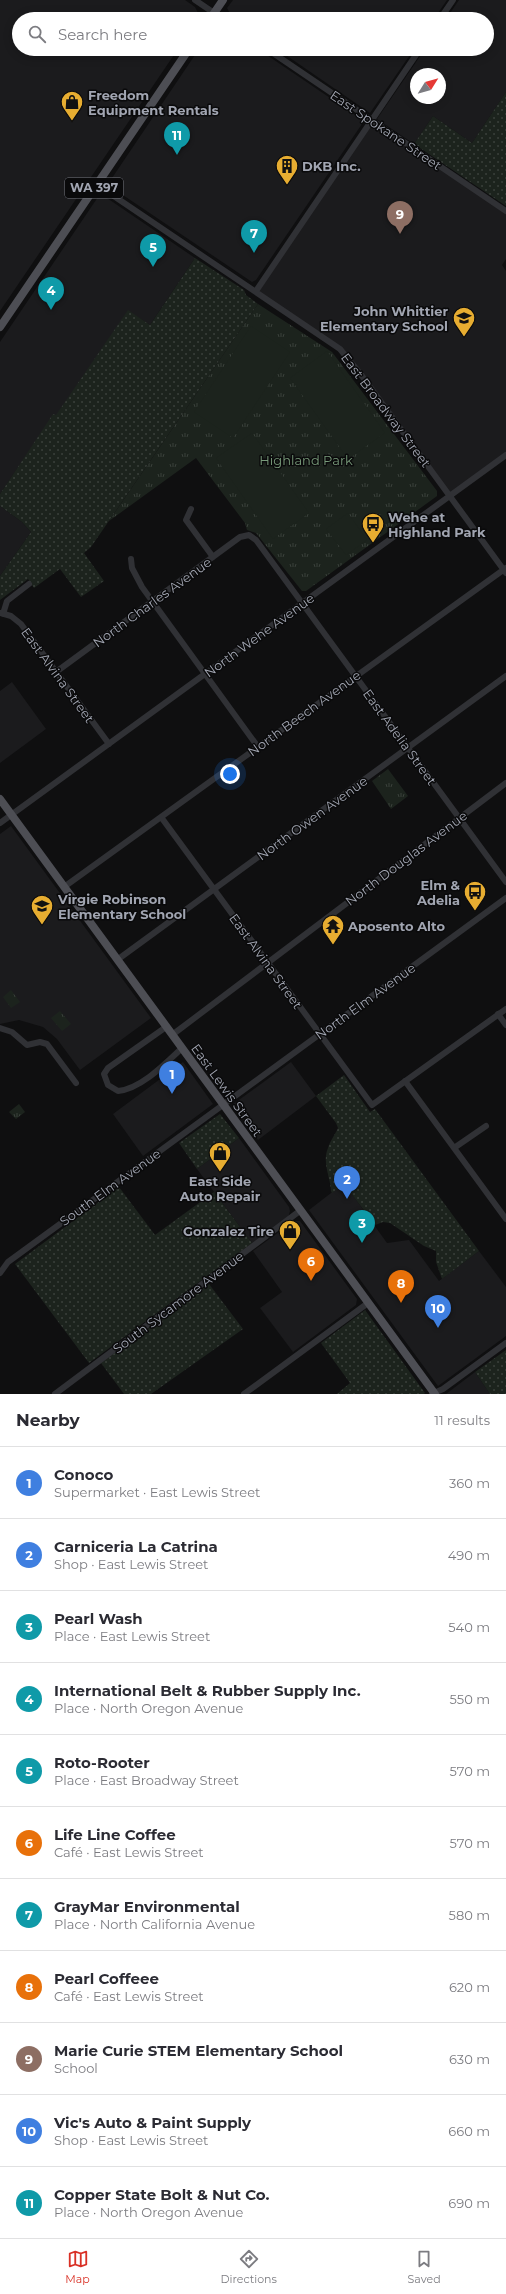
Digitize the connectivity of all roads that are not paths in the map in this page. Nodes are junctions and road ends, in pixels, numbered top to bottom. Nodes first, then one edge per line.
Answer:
1 (195, 0) edge
2 (222, 0) edge
3 (453, 0) edge
4 (208, 12) edge
5 (214, 12) edge
6 (445, 12) edge
7 (184, 56) edge
8 (277, 56) edge
9 (415, 56) edge
10 (372, 120) junction
11 (96, 184) junction
12 (506, 211) edge
13 (256, 291) junction
14 (0, 327) edge
15 (506, 455) edge
16 (450, 496) junction
17 (191, 509) dead end
18 (249, 535) joint
19 (213, 557) junction
20 (132, 559) dead end
21 (505, 570) edge
22 (29, 584) dead end
23 (151, 601) junction
24 (302, 604) junction
25 (1, 614) edge
26 (56, 672) junction
27 (205, 674) junction
28 (506, 676) edge
29 (355, 677) junction
30 (109, 744) junction
31 (258, 747) junction
32 (408, 748) junction
33 (506, 783) edge
34 (0, 799) edge
35 (11, 815) junction
36 (160, 817) junction
37 (459, 818) junction
38 (0, 823) edge
39 (506, 882) edge
40 (64, 887) junction
41 (214, 890) junction
42 (506, 898) edge
43 (117, 960) junction
44 (267, 963) junction
45 (506, 1008) edge
46 (498, 1014) junction
47 (506, 1025) edge
48 (166, 1027) junction
49 (0, 1028) edge
50 (320, 1034) junction
51 (172, 1035) junction
52 (182, 1048) junction
53 (405, 1081) junction
54 (76, 1084) dead end
55 (223, 1105) junction
56 (486, 1126) dead end
57 (454, 1148) junction
58 (301, 1210) junction
59 (506, 1219) edge
60 (0, 1273) edge
61 (368, 1303) junction
62 (506, 1343) edge
63 (55, 1394) edge
64 (244, 1394) edge
65 (434, 1394) edge

1 - 4 street
2 - 5 main road
3 - 6 street
7 - 11 main road, WA 397
8 - 10 street, East Spokane Street
9 - 10 street
10 - 12 street, East Spokane Street
10 - 13 street
11 - 13 street, East Broadway Street
11 - 14 main road, WA 397
13 - 16 street, East Broadway Street
15 - 16 street, North Wehe Avenue
16 - 21 street, East Broadway Street
16 - 24 street, North Wehe Avenue
17 - 19 street
18 - 19 street, North Charles Avenue
18 - 24 street, East Adelia Street
19 - 23 street, North Charles Avenue
20 - 23 street
21 - 29 street, North Beech Avenue
22 - 25 street
23 - 26 street, North Charles Avenue
23 - 27 street
24 - 27 street, North Wehe Avenue
24 - 29 street, East Adelia Street
25 - 26 street, East Alvina Street
26 - 30 street, East Alvina Street
27 - 30 street, North Wehe Avenue
27 - 31 street
28 - 32 street, North Owen Avenue
29 - 31 street, North Beech Avenue
29 - 32 street, East Adelia Street
30 - 35 street, North Wehe Avenue
31 - 36 street, North Beech Avenue
32 - 37 street, East Adelia Street
32 - 41 street, North Owen Avenue
33 - 37 street, North Douglas Avenue
34 - 35 main road, East Lewis Street
35 - 38 street, North Wehe Avenue
35 - 40 main road, East Lewis Street
36 - 40 street, North Beech Avenue
36 - 41 street, East Alvina Street
37 - 39 street, East Adelia Street
37 - 44 street, North Douglas Avenue
40 - 43 main road, East Lewis Street
41 - 43 street, North Owen Avenue
41 - 44 street, East Alvina Street
42 - 50 street, North Elm Avenue
43 - 48 main road, East Lewis Street
44 - 50 street, East Alvina Street
44 - 51 street, North Douglas Avenue
45 - 46 street
46 - 47 street
46 - 53 street
48 - 51 main road, East Lewis Street
48 - 52 street
49 - 54 street
50 - 53 street, East Alvina Street
50 - 55 street, North Elm Avenue
51 - 52 main road, East Lewis Street
52 - 55 main road, East Lewis Street
53 - 57 street
55 - 58 main road, East Lewis Street
55 - 60 street, South Elm Avenue
56 - 57 street
57 - 59 street
58 - 61 main road, East Lewis Street
58 - 63 street, South Sycamore Avenue
61 - 64 street
61 - 65 main road, East Lewis Street
62 - 65 street

